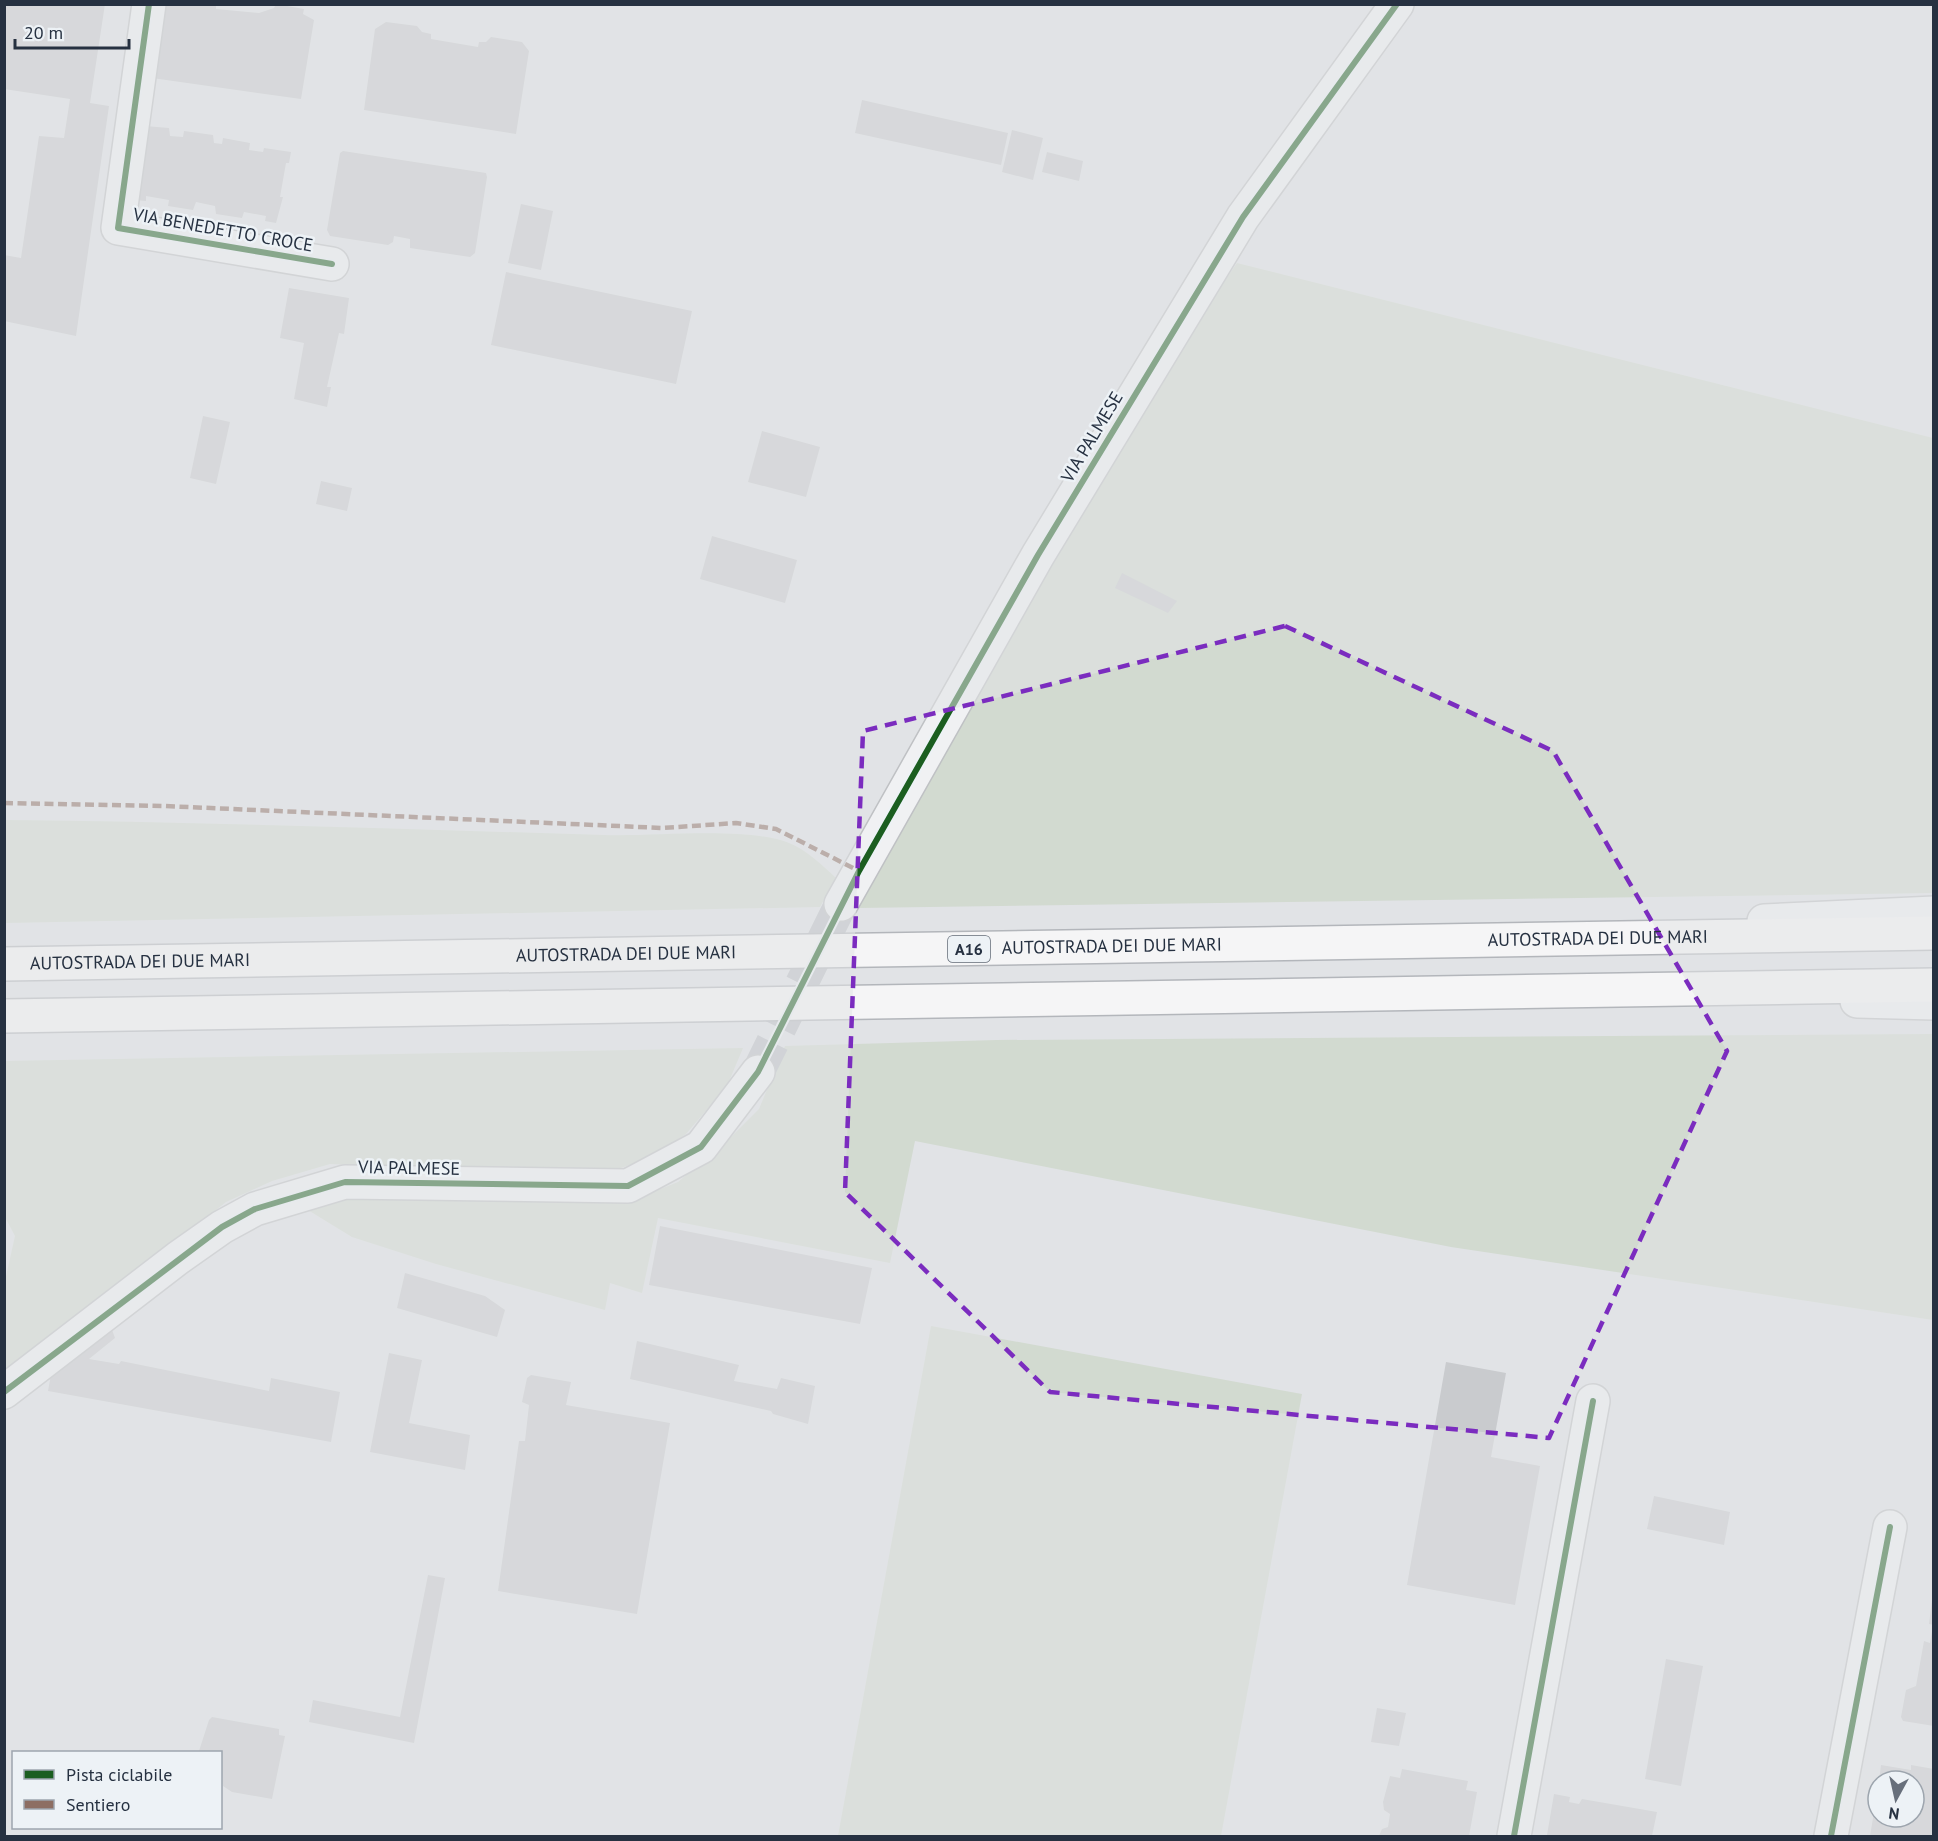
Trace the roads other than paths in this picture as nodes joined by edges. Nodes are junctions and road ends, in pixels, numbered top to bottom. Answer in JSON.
{"nodes":[{"id":1,"x":149,"y":4,"type":"edge"},
{"id":2,"x":1397,"y":4,"type":"edge"},
{"id":3,"x":332,"y":264,"type":"dead end"},
{"id":4,"x":842,"y":904,"type":"tunnel mouth"},
{"id":5,"x":1934,"y":913,"type":"edge"},
{"id":6,"x":1934,"y":933,"type":"edge"},
{"id":7,"x":1250,"y":944,"type":"junction"},
{"id":8,"x":4,"y":964,"type":"edge"},
{"id":9,"x":1934,"y":985,"type":"edge"},
{"id":10,"x":1402,"y":993,"type":"junction"},
{"id":11,"x":1934,"y":1003,"type":"edge"},
{"id":12,"x":4,"y":1016,"type":"edge"},
{"id":13,"x":758,"y":1072,"type":"tunnel mouth"},
{"id":14,"x":4,"y":1392,"type":"edge"},
{"id":15,"x":1593,"y":1401,"type":"dead end"},
{"id":16,"x":1890,"y":1527,"type":"dead end"},
{"id":17,"x":1514,"y":1836,"type":"edge"},
{"id":18,"x":1831,"y":1836,"type":"edge"}],
"edges":[{"from":1,"to":3,"type":"street","name":"VIA BENEDETTO CROCE"},
{"from":2,"to":4,"type":"street","name":"VIA PALMESE"},
{"from":5,"to":7,"type":"street"},
{"from":6,"to":7,"type":"highway","name":"AUTOSTRADA DEI DUE MARI","number":"A16"},
{"from":7,"to":8,"type":"highway","name":"AUTOSTRADA DEI DUE MARI","number":"A16"},
{"from":9,"to":10,"type":"highway"},
{"from":10,"to":11,"type":"street"},
{"from":10,"to":12,"type":"highway"},
{"from":13,"to":14,"type":"street","name":"VIA PALMESE"},
{"from":15,"to":17,"type":"street"},
{"from":16,"to":18,"type":"street"}]}
